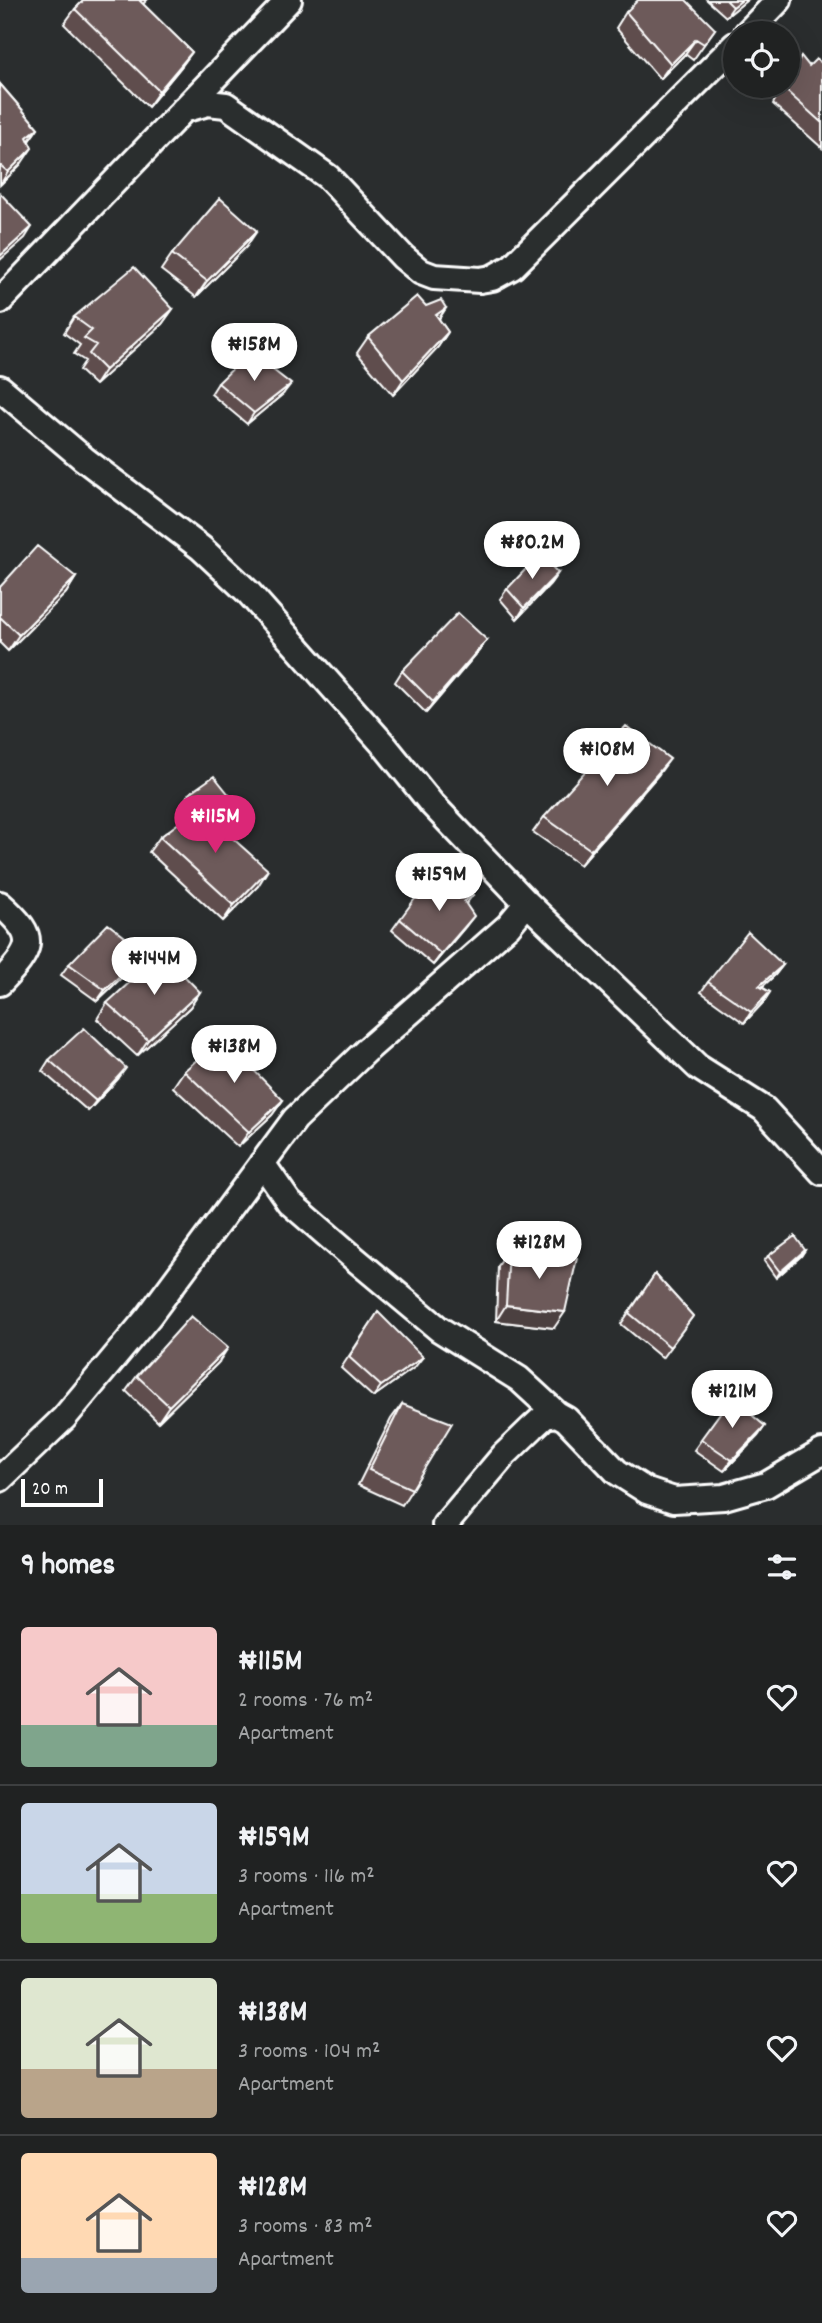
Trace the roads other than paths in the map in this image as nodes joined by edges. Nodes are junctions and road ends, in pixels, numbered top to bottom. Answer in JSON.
{"nodes":[{"id":1,"x":289,"y":0,"type":"edge"},
{"id":2,"x":779,"y":0,"type":"edge"},
{"id":3,"x":759,"y":21,"type":"edge"},
{"id":4,"x":723,"y":58,"type":"edge"},
{"id":5,"x":183,"y":110,"type":"junction"},
{"id":6,"x":0,"y":301,"type":"edge"},
{"id":7,"x":0,"y":388,"type":"edge"},
{"id":8,"x":527,"y":903,"type":"junction"},
{"id":9,"x":0,"y":904,"type":"edge"},
{"id":10,"x":0,"y":983,"type":"edge"},
{"id":11,"x":262,"y":1163,"type":"junction"},
{"id":12,"x":822,"y":1172,"type":"edge"},
{"id":13,"x":557,"y":1414,"type":"junction"},
{"id":14,"x":822,"y":1452,"type":"edge"},
{"id":15,"x":0,"y":1479,"type":"edge"},
{"id":16,"x":445,"y":1525,"type":"edge"}],
"edges":[{"from":1,"to":5,"type":"street"},
{"from":2,"to":3,"type":"street"},
{"from":4,"to":5,"type":"street"},
{"from":5,"to":6,"type":"street"},
{"from":7,"to":8,"type":"street"},
{"from":8,"to":11,"type":"street"},
{"from":8,"to":12,"type":"street"},
{"from":9,"to":10,"type":"street"},
{"from":11,"to":13,"type":"street"},
{"from":11,"to":15,"type":"street"},
{"from":13,"to":14,"type":"street"},
{"from":13,"to":16,"type":"street"}]}
